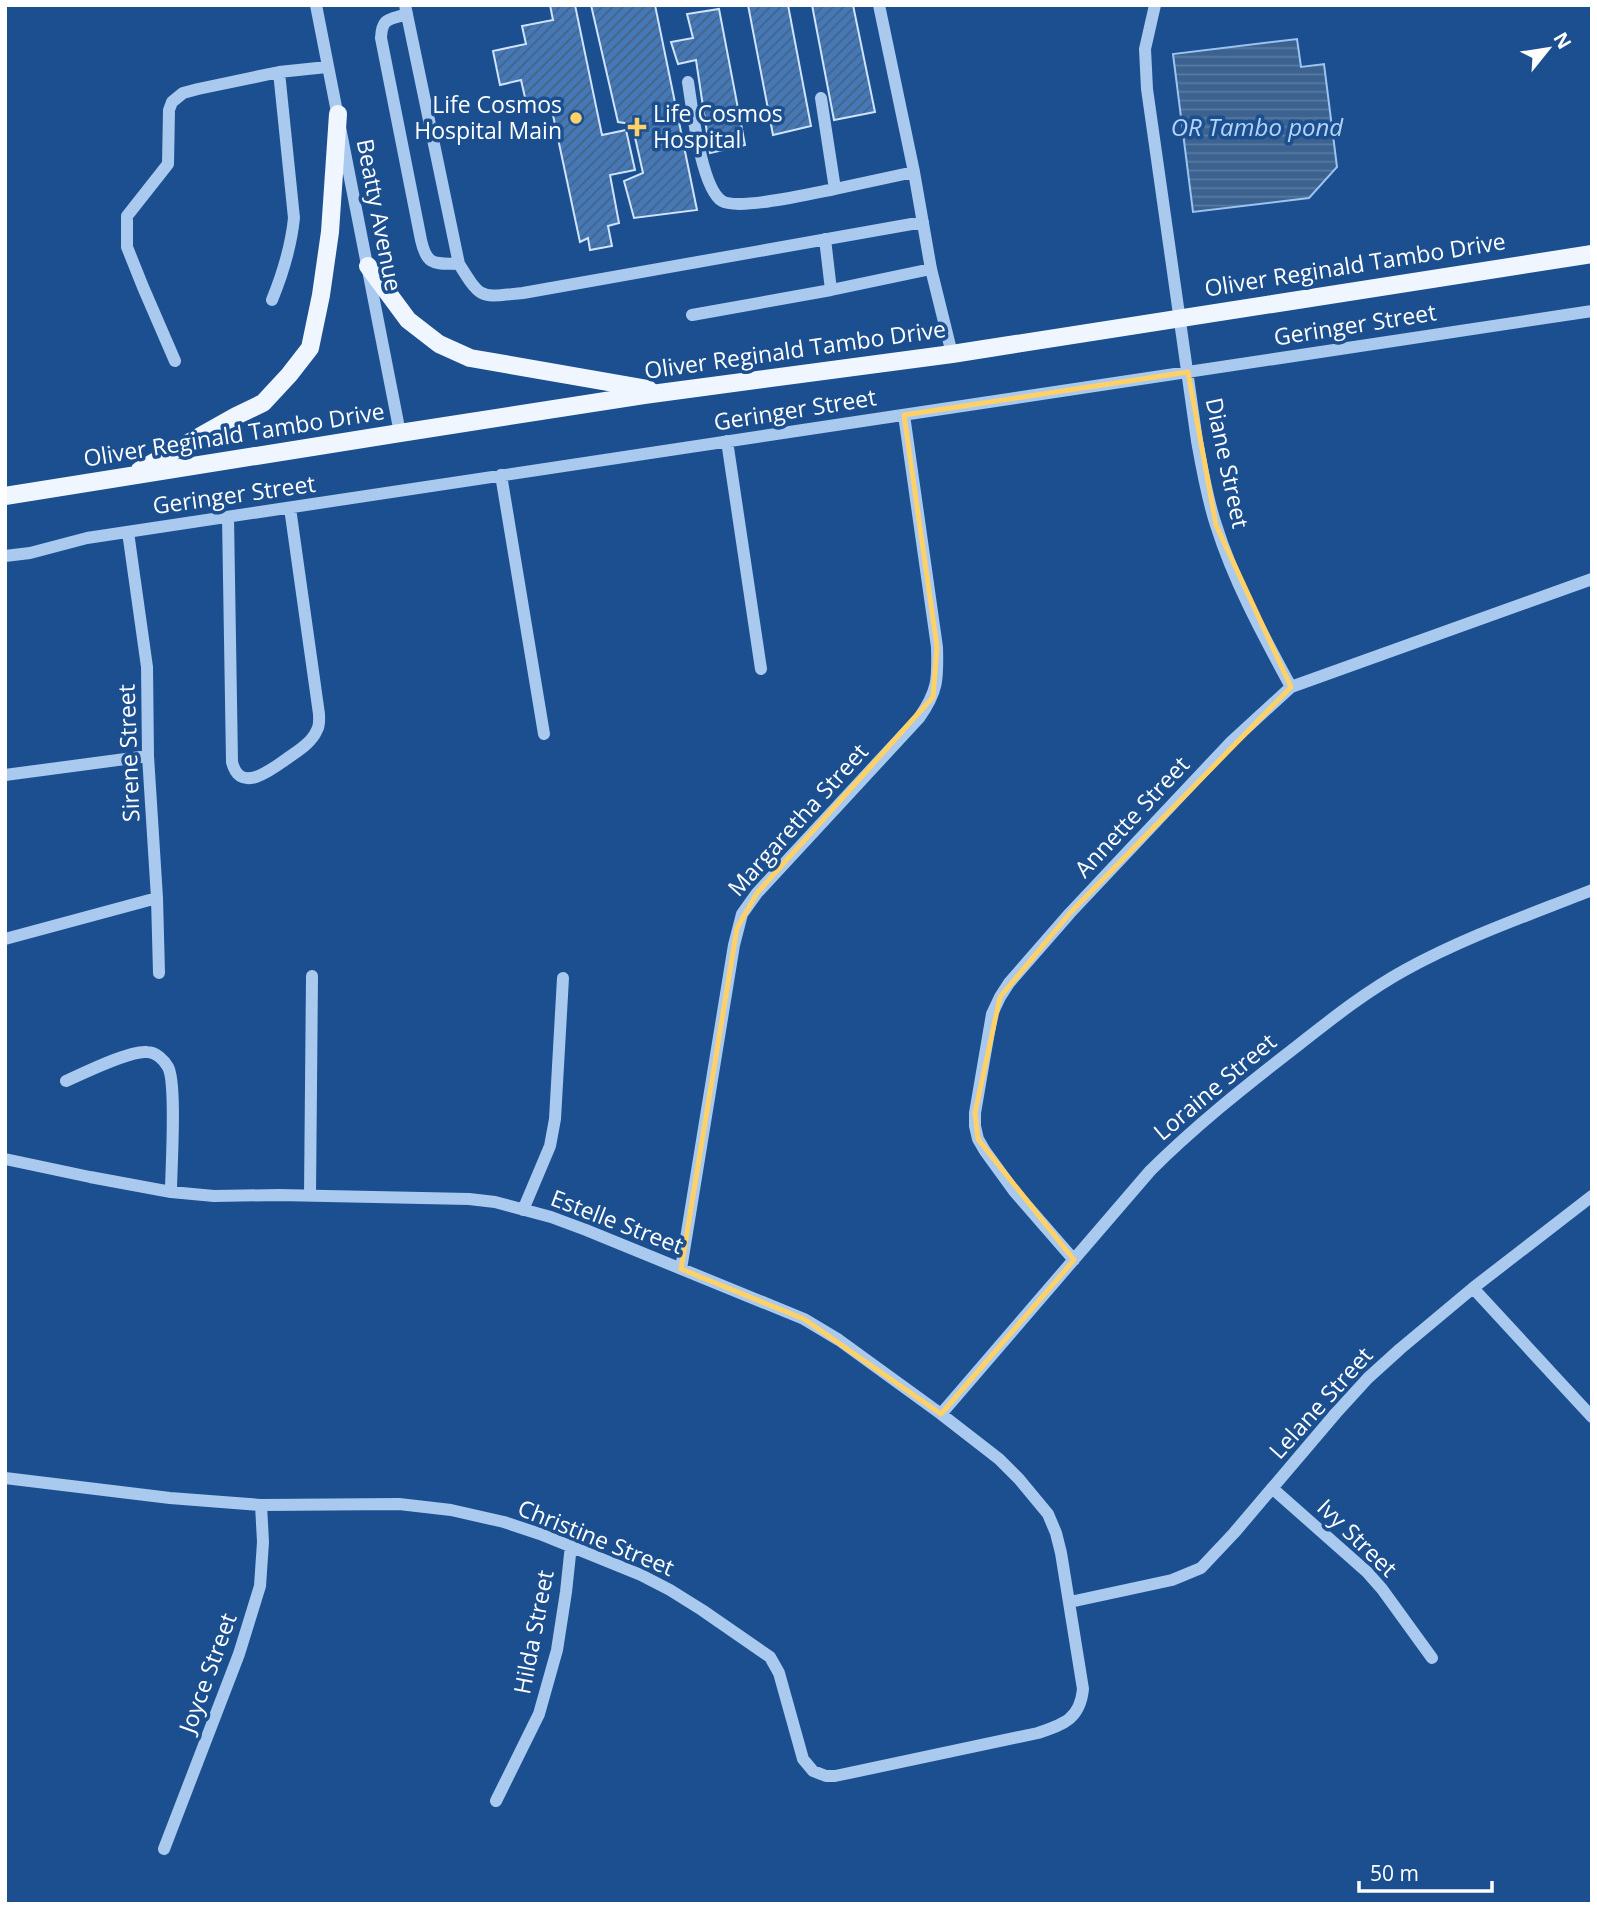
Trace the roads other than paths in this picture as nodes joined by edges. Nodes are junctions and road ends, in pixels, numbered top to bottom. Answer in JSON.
{"nodes":[{"id":1,"x":316,"y":5,"type":"edge"},
{"id":2,"x":879,"y":5,"type":"edge"},
{"id":3,"x":1155,"y":5,"type":"edge"},
{"id":4,"x":406,"y":10,"type":"edge"},
{"id":5,"x":327,"y":67,"type":"junction"},
{"id":6,"x":279,"y":72,"type":"junction"},
{"id":7,"x":688,"y":82,"type":"dead end"},
{"id":8,"x":821,"y":99,"type":"dead end"},
{"id":9,"x":338,"y":114,"type":"junction"},
{"id":10,"x":914,"y":173,"type":"junction"},
{"id":11,"x":835,"y":189,"type":"junction"},
{"id":12,"x":923,"y":222,"type":"junction"},
{"id":13,"x":825,"y":239,"type":"junction"},
{"id":14,"x":1592,"y":254,"type":"edge"},
{"id":15,"x":459,"y":264,"type":"junction"},
{"id":16,"x":368,"y":266,"type":"junction"},
{"id":17,"x":930,"y":269,"type":"junction"},
{"id":18,"x":831,"y":290,"type":"junction"},
{"id":19,"x":272,"y":300,"type":"dead end"},
{"id":20,"x":1592,"y":311,"type":"edge"},
{"id":21,"x":692,"y":315,"type":"dead end"},
{"id":22,"x":1180,"y":317,"type":"junction"},
{"id":23,"x":952,"y":354,"type":"junction"},
{"id":24,"x":175,"y":361,"type":"dead end"},
{"id":25,"x":1188,"y":372,"type":"junction"},
{"id":26,"x":666,"y":392,"type":"junction"},
{"id":27,"x":904,"y":415,"type":"junction"},
{"id":28,"x":400,"y":433,"type":"junction"},
{"id":29,"x":727,"y":441,"type":"junction"},
{"id":30,"x":501,"y":475,"type":"junction"},
{"id":31,"x":128,"y":477,"type":"junction"},
{"id":32,"x":5,"y":496,"type":"edge"},
{"id":33,"x":290,"y":508,"type":"junction"},
{"id":34,"x":228,"y":517,"type":"junction"},
{"id":35,"x":128,"y":532,"type":"junction"},
{"id":36,"x":5,"y":556,"type":"edge"},
{"id":37,"x":1592,"y":579,"type":"edge"},
{"id":38,"x":761,"y":669,"type":"dead end"},
{"id":39,"x":1291,"y":687,"type":"junction"},
{"id":40,"x":544,"y":734,"type":"dead end"},
{"id":41,"x":148,"y":756,"type":"junction"},
{"id":42,"x":5,"y":775,"type":"edge"},
{"id":43,"x":1592,"y":890,"type":"edge"},
{"id":44,"x":157,"y":898,"type":"junction"},
{"id":45,"x":5,"y":939,"type":"edge"},
{"id":46,"x":159,"y":973,"type":"dead end"},
{"id":47,"x":312,"y":976,"type":"dead end"},
{"id":48,"x":563,"y":978,"type":"dead end"},
{"id":49,"x":66,"y":1081,"type":"dead end"},
{"id":50,"x":5,"y":1159,"type":"edge"},
{"id":51,"x":171,"y":1192,"type":"junction"},
{"id":52,"x":310,"y":1195,"type":"junction"},
{"id":53,"x":1592,"y":1196,"type":"edge"},
{"id":54,"x":523,"y":1210,"type":"junction"},
{"id":55,"x":1074,"y":1260,"type":"junction"},
{"id":56,"x":681,"y":1269,"type":"junction"},
{"id":57,"x":1473,"y":1288,"type":"junction"},
{"id":58,"x":941,"y":1414,"type":"junction"},
{"id":59,"x":1592,"y":1416,"type":"edge"},
{"id":60,"x":5,"y":1478,"type":"edge"},
{"id":61,"x":1272,"y":1488,"type":"junction"},
{"id":62,"x":261,"y":1505,"type":"junction"},
{"id":63,"x":571,"y":1545,"type":"junction"},
{"id":64,"x":1070,"y":1602,"type":"junction"},
{"id":65,"x":1432,"y":1658,"type":"dead end"},
{"id":66,"x":496,"y":1801,"type":"dead end"},
{"id":67,"x":164,"y":1849,"type":"dead end"}],
"edges":[{"from":1,"to":5,"type":"street","name":"Beatty Avenue"},
{"from":2,"to":10,"type":"street"},
{"from":3,"to":22,"type":"street","name":"Diane Street"},
{"from":4,"to":15,"type":"street"},
{"from":4,"to":15,"type":"street"},
{"from":5,"to":6,"type":"street"},
{"from":5,"to":9,"type":"street","name":"Beatty Avenue"},
{"from":6,"to":19,"type":"street"},
{"from":6,"to":24,"type":"street"},
{"from":7,"to":11,"type":"street"},
{"from":8,"to":11,"type":"street"},
{"from":9,"to":16,"type":"street","name":"Beatty Avenue"},
{"from":9,"to":31,"type":"main road"},
{"from":10,"to":11,"type":"street"},
{"from":10,"to":12,"type":"street"},
{"from":12,"to":13,"type":"street"},
{"from":12,"to":17,"type":"street"},
{"from":13,"to":15,"type":"street"},
{"from":13,"to":18,"type":"street"},
{"from":14,"to":22,"type":"main road","name":"Oliver Reginald Tambo Drive"},
{"from":16,"to":26,"type":"main road"},
{"from":16,"to":28,"type":"street","name":"Beatty Avenue"},
{"from":17,"to":18,"type":"street"},
{"from":17,"to":23,"type":"street"},
{"from":18,"to":21,"type":"street"},
{"from":20,"to":25,"type":"street","name":"Geringer Street"},
{"from":22,"to":23,"type":"main road","name":"Oliver Reginald Tambo Drive"},
{"from":22,"to":25,"type":"street","name":"Diane Street"},
{"from":23,"to":26,"type":"main road","name":"Oliver Reginald Tambo Drive"},
{"from":25,"to":27,"type":"street","name":"Geringer Street"},
{"from":25,"to":39,"type":"street","name":"Diane Street"},
{"from":26,"to":28,"type":"main road","name":"Oliver Reginald Tambo Drive"},
{"from":27,"to":29,"type":"street","name":"Geringer Street"},
{"from":27,"to":56,"type":"street","name":"Margaretha Street"},
{"from":28,"to":31,"type":"main road","name":"Oliver Reginald Tambo Drive"},
{"from":29,"to":30,"type":"street","name":"Geringer Street"},
{"from":29,"to":38,"type":"street"},
{"from":30,"to":33,"type":"street","name":"Geringer Street"},
{"from":30,"to":40,"type":"street"},
{"from":31,"to":32,"type":"main road","name":"Oliver Reginald Tambo Drive"},
{"from":33,"to":34,"type":"street","name":"Geringer Street"},
{"from":33,"to":34,"type":"street"},
{"from":34,"to":35,"type":"street","name":"Geringer Street"},
{"from":35,"to":36,"type":"street","name":"Geringer Street"},
{"from":35,"to":41,"type":"street","name":"Sirene Street"},
{"from":37,"to":39,"type":"street","name":"Annette Street"},
{"from":39,"to":55,"type":"street","name":"Annette Street"},
{"from":41,"to":42,"type":"street"},
{"from":41,"to":44,"type":"street","name":"Sirene Street"},
{"from":43,"to":55,"type":"street","name":"Loraine Street"},
{"from":44,"to":45,"type":"street"},
{"from":44,"to":46,"type":"street","name":"Sirene Street"},
{"from":47,"to":52,"type":"street"},
{"from":48,"to":54,"type":"street"},
{"from":49,"to":51,"type":"street"},
{"from":50,"to":51,"type":"street","name":"Estelle Street"},
{"from":51,"to":52,"type":"street","name":"Estelle Street"},
{"from":52,"to":54,"type":"street","name":"Estelle Street"},
{"from":53,"to":57,"type":"street","name":"Lelane Street"},
{"from":54,"to":56,"type":"street","name":"Estelle Street"},
{"from":55,"to":58,"type":"street","name":"Loraine Street"},
{"from":56,"to":58,"type":"street","name":"Estelle Street"},
{"from":57,"to":59,"type":"street"},
{"from":57,"to":61,"type":"street","name":"Lelane Street"},
{"from":58,"to":64,"type":"street","name":"Estelle Street"},
{"from":60,"to":62,"type":"street","name":"Christine Street"},
{"from":61,"to":64,"type":"street","name":"Lelane Street"},
{"from":61,"to":65,"type":"street","name":"Ivy Street"},
{"from":62,"to":63,"type":"street","name":"Christine Street"},
{"from":62,"to":67,"type":"street","name":"Joyce Street"},
{"from":63,"to":64,"type":"street","name":"Christine Street"},
{"from":63,"to":66,"type":"street","name":"Hilda Street"}]}
